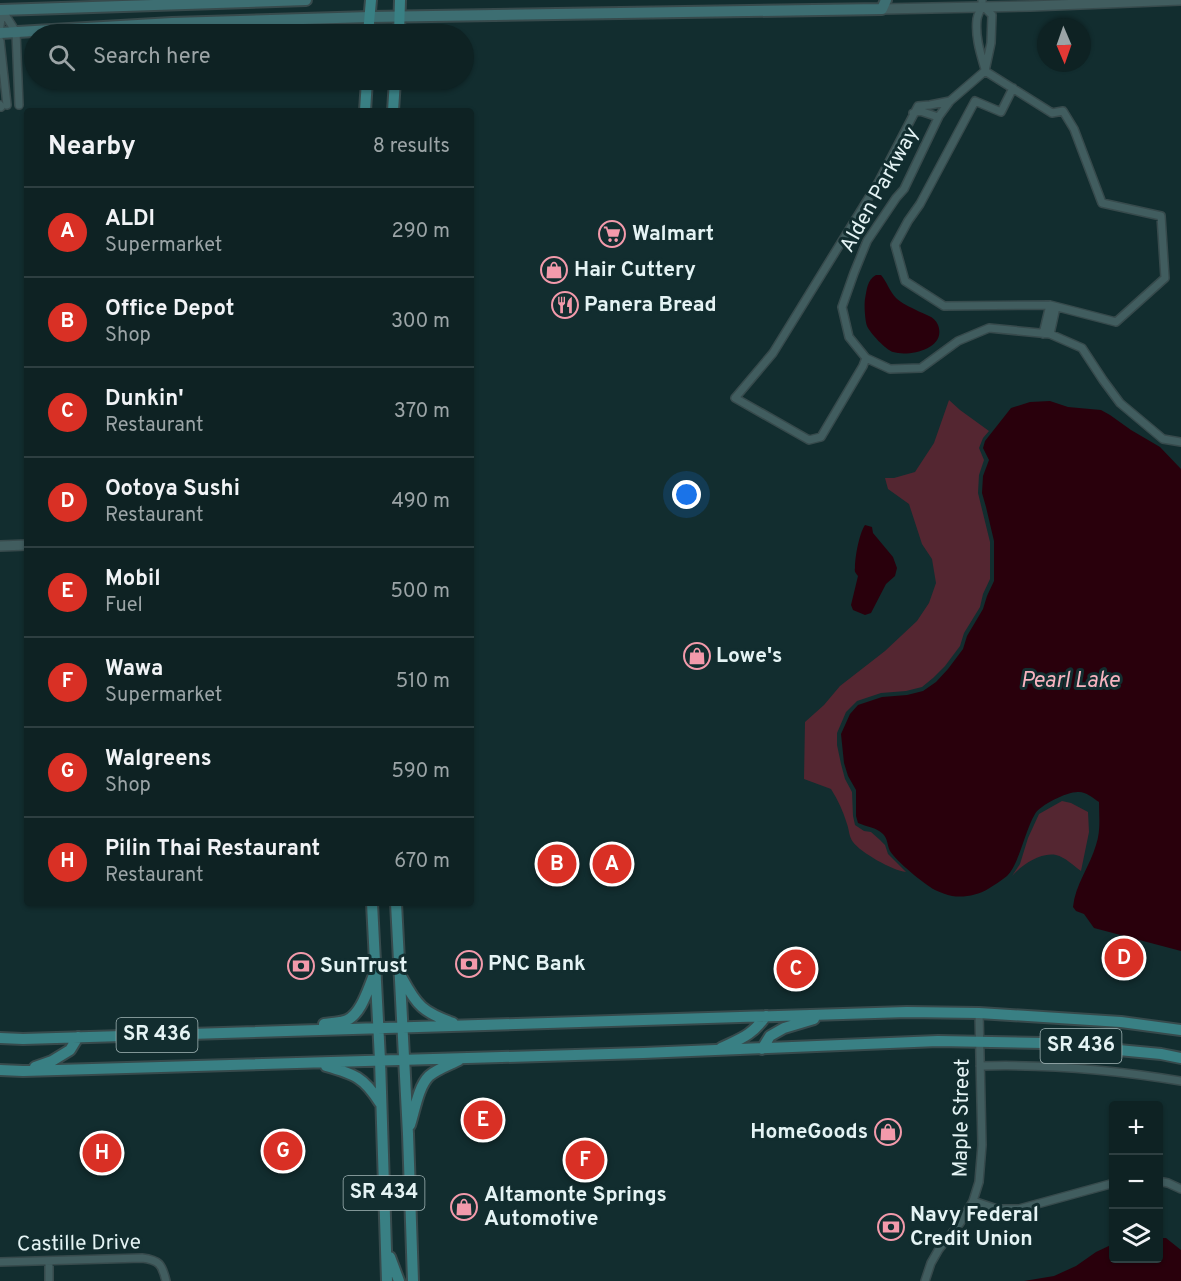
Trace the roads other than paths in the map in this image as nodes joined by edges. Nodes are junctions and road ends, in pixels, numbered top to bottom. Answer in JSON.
{"nodes":[{"id":1,"x":306,"y":0,"type":"edge"},
{"id":2,"x":371,"y":0,"type":"edge"},
{"id":3,"x":400,"y":0,"type":"edge"},
{"id":4,"x":1151,"y":0,"type":"edge"},
{"id":5,"x":1181,"y":0,"type":"edge"},
{"id":6,"x":983,"y":3,"type":"edge"},
{"id":7,"x":884,"y":4,"type":"edge"},
{"id":8,"x":1,"y":10,"type":"edge"},
{"id":9,"x":400,"y":16,"type":"junction"},
{"id":10,"x":370,"y":17,"type":"junction"},
{"id":11,"x":155,"y":24,"type":"edge"},
{"id":12,"x":369,"y":24,"type":"edge"},
{"id":13,"x":400,"y":24,"type":"edge"},
{"id":14,"x":0,"y":26,"type":"edge"},
{"id":15,"x":16,"y":32,"type":"junction"},
{"id":16,"x":24,"y":32,"type":"edge"},
{"id":17,"x":0,"y":33,"type":"edge"},
{"id":18,"x":0,"y":41,"type":"edge"},
{"id":19,"x":1,"y":60,"type":"edge"},
{"id":20,"x":986,"y":71,"type":"junction"},
{"id":21,"x":1012,"y":88,"type":"junction"},
{"id":22,"x":366,"y":90,"type":"edge"},
{"id":23,"x":394,"y":90,"type":"edge"},
{"id":24,"x":950,"y":101,"type":"junction"},
{"id":25,"x":19,"y":105,"type":"dead end"},
{"id":26,"x":3,"y":106,"type":"edge"},
{"id":27,"x":365,"y":108,"type":"edge"},
{"id":28,"x":393,"y":108,"type":"edge"},
{"id":29,"x":913,"y":113,"type":"junction"},
{"id":30,"x":938,"y":117,"type":"junction"},
{"id":31,"x":1053,"y":306,"type":"junction"},
{"id":32,"x":1047,"y":334,"type":"junction"},
{"id":33,"x":864,"y":362,"type":"junction"},
{"id":34,"x":1181,"y":442,"type":"edge"},
{"id":35,"x":24,"y":545,"type":"edge"},
{"id":36,"x":0,"y":546,"type":"edge"},
{"id":37,"x":372,"y":906,"type":"edge"},
{"id":38,"x":396,"y":906,"type":"edge"},
{"id":39,"x":375,"y":973,"type":"junction"},
{"id":40,"x":400,"y":974,"type":"junction"},
{"id":41,"x":979,"y":1014,"type":"junction"},
{"id":42,"x":828,"y":1015,"type":"junction"},
{"id":43,"x":766,"y":1016,"type":"junction"},
{"id":44,"x":459,"y":1026,"type":"junction"},
{"id":45,"x":378,"y":1028,"type":"junction"},
{"id":46,"x":402,"y":1028,"type":"junction"},
{"id":47,"x":291,"y":1030,"type":"junction"},
{"id":48,"x":1181,"y":1030,"type":"edge"},
{"id":49,"x":78,"y":1037,"type":"junction"},
{"id":50,"x":0,"y":1038,"type":"edge"},
{"id":51,"x":980,"y":1041,"type":"junction"},
{"id":52,"x":762,"y":1049,"type":"junction"},
{"id":53,"x":715,"y":1051,"type":"junction"},
{"id":54,"x":464,"y":1058,"type":"junction"},
{"id":55,"x":1181,"y":1058,"type":"edge"},
{"id":56,"x":380,"y":1060,"type":"junction"},
{"id":57,"x":404,"y":1060,"type":"junction"},
{"id":58,"x":314,"y":1063,"type":"junction"},
{"id":59,"x":980,"y":1066,"type":"junction"},
{"id":60,"x":0,"y":1070,"type":"edge"},
{"id":61,"x":23,"y":1071,"type":"junction"},
{"id":62,"x":1181,"y":1081,"type":"edge"},
{"id":63,"x":381,"y":1105,"type":"junction"},
{"id":64,"x":408,"y":1134,"type":"junction"},
{"id":65,"x":1163,"y":1182,"type":"edge"},
{"id":66,"x":1109,"y":1184,"type":"edge"},
{"id":67,"x":1181,"y":1188,"type":"edge"},
{"id":68,"x":973,"y":1201,"type":"junction"},
{"id":69,"x":386,"y":1245,"type":"junction"},
{"id":70,"x":48,"y":1261,"type":"junction"},
{"id":71,"x":0,"y":1262,"type":"edge"},
{"id":72,"x":49,"y":1281,"type":"edge"},
{"id":73,"x":166,"y":1281,"type":"edge"},
{"id":74,"x":387,"y":1281,"type":"edge"},
{"id":75,"x":399,"y":1281,"type":"edge"},
{"id":76,"x":413,"y":1281,"type":"edge"},
{"id":77,"x":925,"y":1281,"type":"edge"}],
"edges":[{"from":1,"to":8,"type":"main road"},
{"from":2,"to":10,"type":"main road"},
{"from":3,"to":9,"type":"main road"},
{"from":4,"to":5,"type":"street"},
{"from":4,"to":6,"type":"street"},
{"from":6,"to":7,"type":"street"},
{"from":6,"to":20,"type":"street"},
{"from":6,"to":20,"type":"street"},
{"from":7,"to":9,"type":"main road"},
{"from":8,"to":14,"type":"street"},
{"from":8,"to":15,"type":"street"},
{"from":9,"to":10,"type":"main road"},
{"from":9,"to":13,"type":"main road"},
{"from":10,"to":11,"type":"main road"},
{"from":10,"to":12,"type":"main road"},
{"from":15,"to":16,"type":"main road"},
{"from":15,"to":17,"type":"main road"},
{"from":15,"to":25,"type":"street"},
{"from":18,"to":19,"type":"street"},
{"from":19,"to":26,"type":"street"},
{"from":20,"to":21,"type":"street"},
{"from":20,"to":24,"type":"street","name":"Alden Parkway"},
{"from":21,"to":31,"type":"street"},
{"from":21,"to":31,"type":"street"},
{"from":22,"to":27,"type":"main road"},
{"from":23,"to":28,"type":"main road"},
{"from":24,"to":29,"type":"street"},
{"from":24,"to":30,"type":"street","name":"Alden Parkway"},
{"from":29,"to":30,"type":"street"},
{"from":29,"to":33,"type":"street"},
{"from":30,"to":33,"type":"street","name":"Alden Parkway"},
{"from":31,"to":32,"type":"street"},
{"from":32,"to":33,"type":"street"},
{"from":32,"to":34,"type":"street"},
{"from":35,"to":36,"type":"street"},
{"from":37,"to":39,"type":"main road","number":"SR 434"},
{"from":38,"to":40,"type":"main road","number":"SR 434"},
{"from":39,"to":45,"type":"main road","number":"SR 434"},
{"from":39,"to":47,"type":"main road"},
{"from":40,"to":44,"type":"main road"},
{"from":40,"to":46,"type":"main road","number":"SR 434"},
{"from":41,"to":42,"type":"main road","number":"SR 436"},
{"from":41,"to":48,"type":"main road","number":"SR 436"},
{"from":41,"to":51,"type":"street","name":"Maple Street"},
{"from":42,"to":43,"type":"main road","number":"SR 436"},
{"from":42,"to":52,"type":"main road"},
{"from":43,"to":44,"type":"main road","number":"SR 436"},
{"from":43,"to":53,"type":"main road"},
{"from":44,"to":46,"type":"main road","number":"SR 436"},
{"from":45,"to":46,"type":"main road","number":"SR 436"},
{"from":45,"to":47,"type":"main road","number":"SR 436"},
{"from":45,"to":56,"type":"main road","number":"SR 434"},
{"from":46,"to":57,"type":"main road","number":"SR 434"},
{"from":47,"to":49,"type":"main road","number":"SR 436"},
{"from":49,"to":50,"type":"main road","number":"SR 436"},
{"from":49,"to":61,"type":"main road"},
{"from":51,"to":52,"type":"main road","number":"SR 436"},
{"from":51,"to":55,"type":"main road","number":"SR 436"},
{"from":51,"to":59,"type":"street","name":"Maple Street"},
{"from":52,"to":53,"type":"main road","number":"SR 436"},
{"from":53,"to":54,"type":"main road","number":"SR 436"},
{"from":54,"to":57,"type":"main road","number":"SR 436"},
{"from":54,"to":64,"type":"main road"},
{"from":56,"to":57,"type":"main road","number":"SR 436"},
{"from":56,"to":58,"type":"main road","number":"SR 436"},
{"from":56,"to":63,"type":"main road","number":"SR 434"},
{"from":57,"to":64,"type":"main road","number":"SR 434"},
{"from":58,"to":61,"type":"main road","number":"SR 436"},
{"from":58,"to":63,"type":"main road"},
{"from":59,"to":62,"type":"street"},
{"from":59,"to":68,"type":"street","name":"Maple Street"},
{"from":60,"to":61,"type":"main road","number":"SR 436"},
{"from":63,"to":69,"type":"main road","number":"SR 434"},
{"from":64,"to":76,"type":"main road","number":"SR 434"},
{"from":65,"to":67,"type":"street"},
{"from":66,"to":68,"type":"street"},
{"from":68,"to":77,"type":"street","name":"Maple Street"},
{"from":69,"to":74,"type":"main road","number":"SR 434"},
{"from":69,"to":75,"type":"main road"},
{"from":70,"to":71,"type":"street","name":"Castille Drive"},
{"from":70,"to":72,"type":"street"},
{"from":70,"to":73,"type":"street","name":"Castille Drive"}]}
